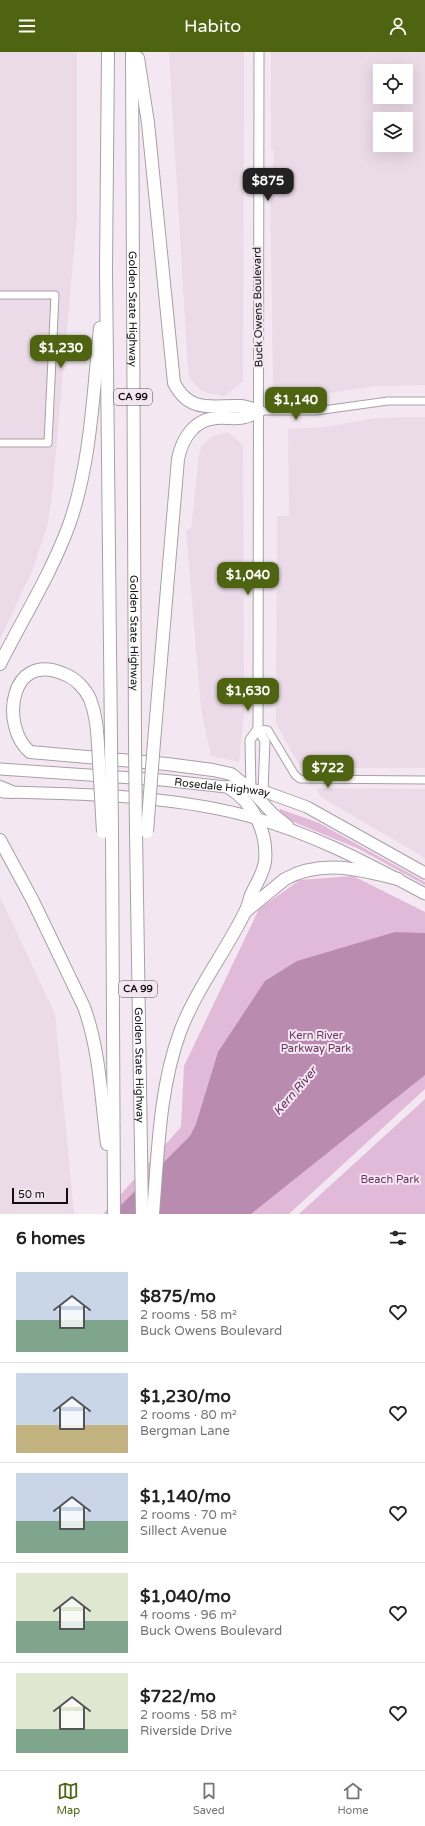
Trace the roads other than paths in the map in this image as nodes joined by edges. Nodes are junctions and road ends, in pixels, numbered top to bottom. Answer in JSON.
{"nodes":[{"id":1,"x":108,"y":52,"type":"edge"},
{"id":2,"x":132,"y":52,"type":"edge"},
{"id":3,"x":137,"y":52,"type":"edge"},
{"id":4,"x":259,"y":52,"type":"edge"},
{"id":5,"x":106,"y":270,"type":"junction"},
{"id":6,"x":0,"y":295,"type":"edge"},
{"id":7,"x":425,"y":401,"type":"edge"},
{"id":8,"x":259,"y":411,"type":"junction"},
{"id":9,"x":0,"y":443,"type":"edge"},
{"id":10,"x":0,"y":664,"type":"edge"},
{"id":11,"x":258,"y":729,"type":"junction"},
{"id":12,"x":0,"y":769,"type":"edge"},
{"id":13,"x":425,"y":780,"type":"edge"},
{"id":14,"x":0,"y":787,"type":"edge"},
{"id":15,"x":228,"y":787,"type":"joint"},
{"id":16,"x":6,"y":792,"type":"edge"},
{"id":17,"x":254,"y":795,"type":"junction"},
{"id":18,"x":223,"y":810,"type":"junction"},
{"id":19,"x":257,"y":819,"type":"junction"},
{"id":20,"x":107,"y":832,"type":"junction"},
{"id":21,"x":142,"y":832,"type":"junction"},
{"id":22,"x":297,"y":832,"type":"junction"},
{"id":23,"x":0,"y":840,"type":"edge"},
{"id":24,"x":425,"y":873,"type":"edge"},
{"id":25,"x":398,"y":879,"type":"junction"},
{"id":26,"x":425,"y":894,"type":"edge"},
{"id":27,"x":246,"y":911,"type":"junction"},
{"id":28,"x":114,"y":1183,"type":"junction"},
{"id":29,"x":114,"y":1214,"type":"edge"},
{"id":30,"x":142,"y":1214,"type":"edge"},
{"id":31,"x":153,"y":1214,"type":"edge"}],
"edges":[{"from":1,"to":5,"type":"highway","number":"CA 99"},
{"from":2,"to":21,"type":"highway","name":"Golden State Highway","number":"CA 99","bridge":true},
{"from":3,"to":8,"type":"highway"},
{"from":4,"to":8,"type":"main road","name":"Buck Owens Boulevard"},
{"from":5,"to":10,"type":"highway"},
{"from":5,"to":20,"type":"highway","number":"CA 99","bridge":true},
{"from":6,"to":9,"type":"street"},
{"from":7,"to":8,"type":"street"},
{"from":8,"to":11,"type":"main road","name":"Buck Owens Boulevard"},
{"from":8,"to":21,"type":"highway","bridge":true},
{"from":11,"to":13,"type":"street"},
{"from":11,"to":17,"type":"main road","name":"Buck Owens Boulevard"},
{"from":11,"to":17,"type":"main road","name":"Buck Owens Boulevard"},
{"from":12,"to":15,"type":"main road","name":"Rosedale Highway"},
{"from":14,"to":16,"type":"highway"},
{"from":15,"to":17,"type":"highway"},
{"from":16,"to":18,"type":"main road","name":"Rosedale Highway"},
{"from":17,"to":18,"type":"main road"},
{"from":17,"to":19,"type":"highway"},
{"from":17,"to":20,"type":"highway","bridge":true},
{"from":17,"to":22,"type":"main road"},
{"from":17,"to":24,"type":"main road","name":"Rosedale Highway"},
{"from":18,"to":19,"type":"main road","name":"Rosedale Highway"},
{"from":19,"to":22,"type":"main road","name":"Rosedale Highway"},
{"from":19,"to":27,"type":"highway"},
{"from":20,"to":28,"type":"highway","number":"CA 99"},
{"from":21,"to":30,"type":"highway","name":"Golden State Highway","number":"CA 99"},
{"from":22,"to":25,"type":"main road","name":"Rosedale Highway"},
{"from":23,"to":28,"type":"highway"},
{"from":25,"to":26,"type":"main road","name":"Rosedale Highway"},
{"from":25,"to":27,"type":"highway"},
{"from":27,"to":31,"type":"highway"},
{"from":28,"to":29,"type":"highway","number":"CA 99"}]}
